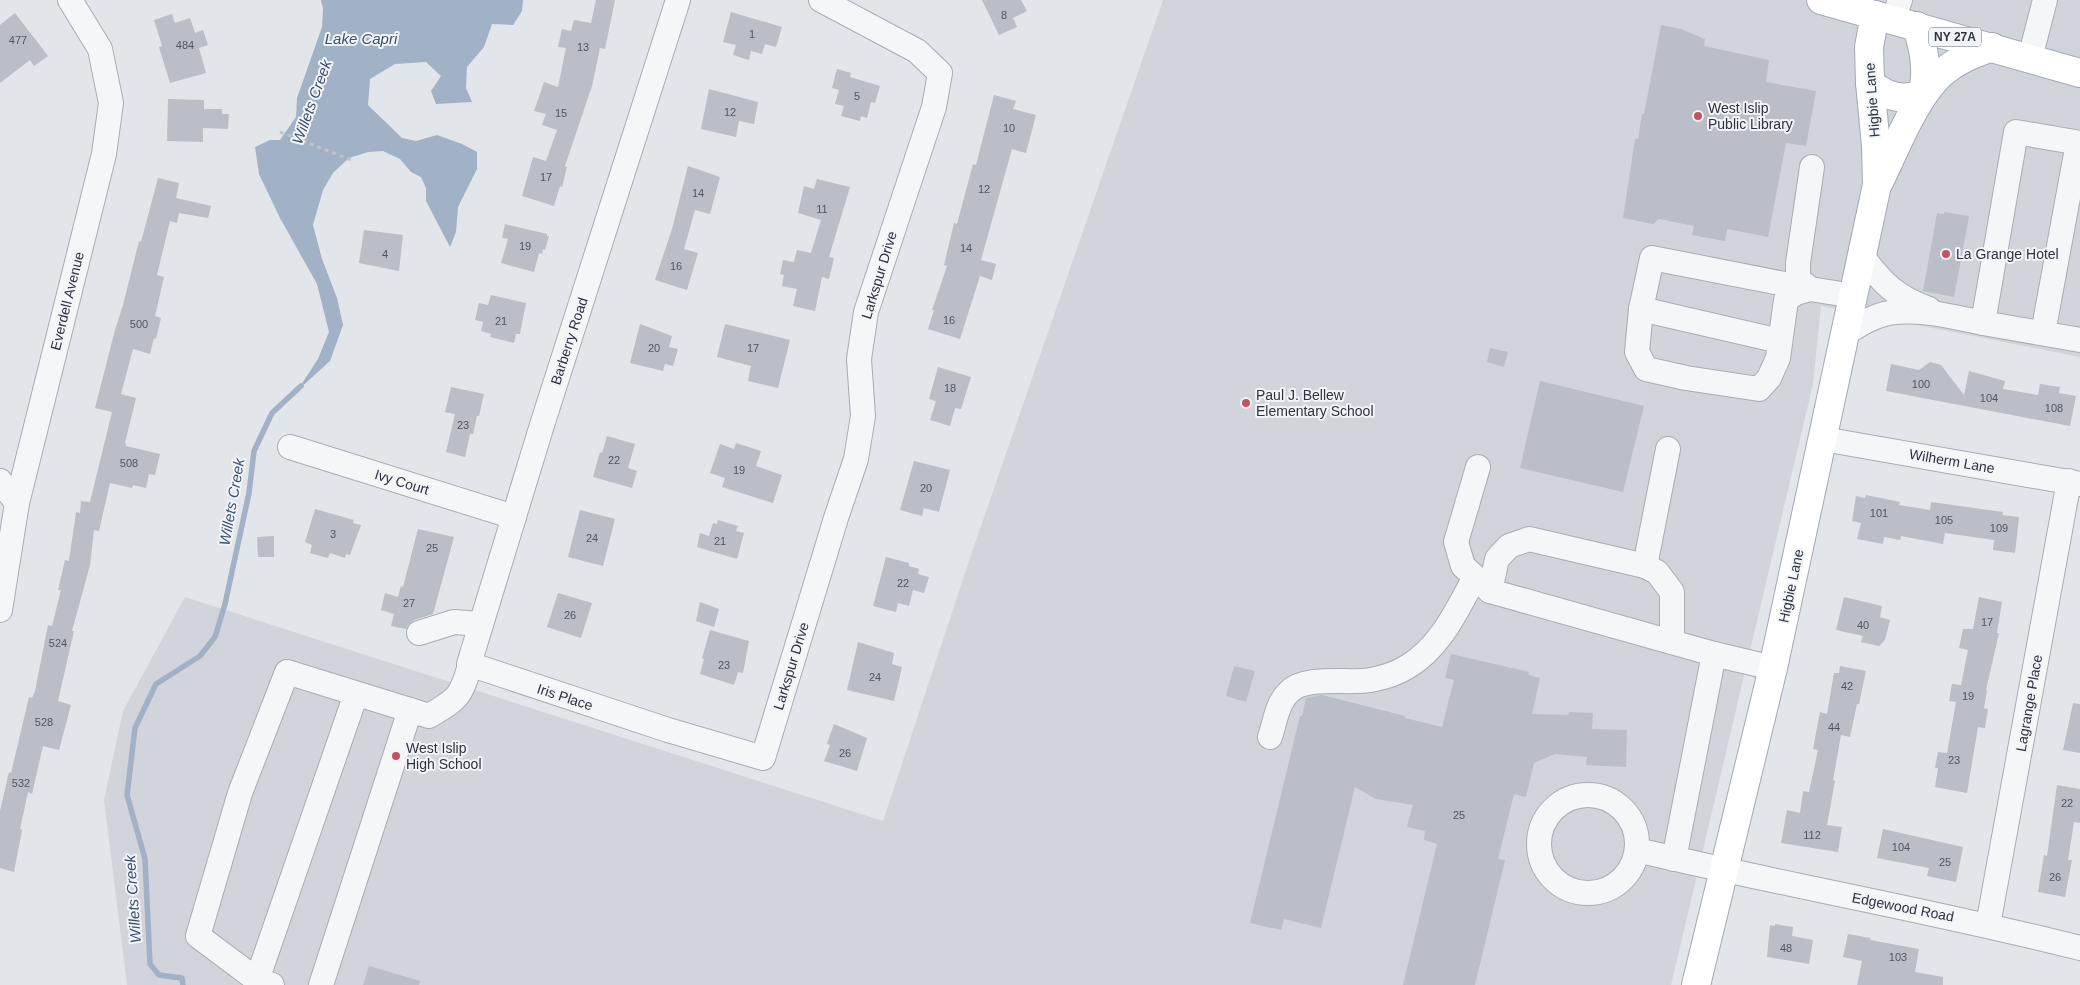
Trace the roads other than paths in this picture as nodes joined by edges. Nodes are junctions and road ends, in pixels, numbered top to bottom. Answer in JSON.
{"nodes":[{"id":1,"x":70,"y":0,"type":"edge"},
{"id":2,"x":678,"y":0,"type":"edge"},
{"id":3,"x":821,"y":0,"type":"edge"},
{"id":4,"x":1821,"y":0,"type":"edge"},
{"id":5,"x":2044,"y":0,"type":"edge"},
{"id":6,"x":1896,"y":15,"type":"edge"},
{"id":7,"x":1992,"y":47,"type":"junction"},
{"id":8,"x":2030,"y":58,"type":"junction"},
{"id":9,"x":2080,"y":73,"type":"edge"},
{"id":10,"x":1870,"y":83,"type":"junction"},
{"id":11,"x":1923,"y":93,"type":"junction"},
{"id":12,"x":2079,"y":143,"type":"edge"},
{"id":13,"x":1812,"y":167,"type":"dead end"},
{"id":14,"x":1877,"y":185,"type":"junction"},
{"id":15,"x":1862,"y":256,"type":"junction"},
{"id":16,"x":1810,"y":289,"type":"junction"},
{"id":17,"x":1854,"y":296,"type":"junction"},
{"id":18,"x":1641,"y":309,"type":"junction"},
{"id":19,"x":1949,"y":317,"type":"junction"},
{"id":20,"x":1983,"y":323,"type":"junction"},
{"id":21,"x":1846,"y":333,"type":"junction"},
{"id":22,"x":2043,"y":333,"type":"junction"},
{"id":23,"x":2080,"y":340,"type":"edge"},
{"id":24,"x":1780,"y":341,"type":"junction"},
{"id":25,"x":1823,"y":439,"type":"junction"},
{"id":26,"x":290,"y":447,"type":"dead end"},
{"id":27,"x":1668,"y":448,"type":"dead end"},
{"id":28,"x":1478,"y":467,"type":"dead end"},
{"id":29,"x":0,"y":481,"type":"edge"},
{"id":30,"x":2075,"y":483,"type":"edge"},
{"id":31,"x":17,"y":503,"type":"junction"},
{"id":32,"x":514,"y":517,"type":"junction"},
{"id":33,"x":1645,"y":566,"type":"junction"},
{"id":34,"x":1483,"y":584,"type":"junction"},
{"id":35,"x":0,"y":610,"type":"edge"},
{"id":36,"x":482,"y":624,"type":"junction"},
{"id":37,"x":420,"y":633,"type":"dead end"},
{"id":38,"x":1672,"y":642,"type":"junction"},
{"id":39,"x":1714,"y":654,"type":"junction"},
{"id":40,"x":470,"y":664,"type":"junction"},
{"id":41,"x":1773,"y":668,"type":"junction"},
{"id":42,"x":356,"y":694,"type":"junction"},
{"id":43,"x":410,"y":710,"type":"junction"},
{"id":44,"x":1270,"y":737,"type":"dead end"},
{"id":45,"x":764,"y":758,"type":"joint"},
{"id":46,"x":1637,"y":850,"type":"junction"},
{"id":47,"x":1674,"y":859,"type":"junction"},
{"id":48,"x":1725,"y":871,"type":"junction"},
{"id":49,"x":1988,"y":925,"type":"junction"},
{"id":50,"x":2080,"y":948,"type":"edge"},
{"id":51,"x":265,"y":983,"type":"edge"},
{"id":52,"x":321,"y":985,"type":"edge"},
{"id":53,"x":1696,"y":985,"type":"edge"}],
"edges":[{"from":1,"to":31,"type":"street","name":"Everdell Avenue"},
{"from":2,"to":32,"type":"street","name":"Barberry Road"},
{"from":3,"to":45,"type":"street","name":"Larkspur Drive"},
{"from":4,"to":6,"type":"main road","number":"NY 27A"},
{"from":5,"to":8,"type":"street"},
{"from":6,"to":7,"type":"main road","number":"NY 27A"},
{"from":6,"to":10,"type":"main road","name":"Higbie Lane"},
{"from":6,"to":11,"type":"main road","name":"Higbie Lane"},
{"from":7,"to":8,"type":"main road","number":"NY 27A"},
{"from":7,"to":11,"type":"main road","name":"Higbie Lane"},
{"from":8,"to":9,"type":"main road","number":"NY 27A"},
{"from":10,"to":11,"type":"main road"},
{"from":10,"to":14,"type":"main road","name":"Higbie Lane"},
{"from":11,"to":14,"type":"main road","name":"Higbie Lane"},
{"from":12,"to":20,"type":"street"},
{"from":12,"to":22,"type":"street"},
{"from":13,"to":16,"type":"street"},
{"from":14,"to":15,"type":"main road","name":"Higbie Lane"},
{"from":15,"to":17,"type":"main road","name":"Higbie Lane"},
{"from":15,"to":19,"type":"street"},
{"from":16,"to":17,"type":"street"},
{"from":16,"to":18,"type":"street"},
{"from":16,"to":24,"type":"street"},
{"from":17,"to":21,"type":"main road","name":"Higbie Lane"},
{"from":18,"to":24,"type":"street"},
{"from":18,"to":24,"type":"street"},
{"from":19,"to":20,"type":"street"},
{"from":19,"to":21,"type":"street"},
{"from":20,"to":22,"type":"street"},
{"from":21,"to":25,"type":"main road","name":"Higbie Lane"},
{"from":22,"to":23,"type":"street"},
{"from":25,"to":30,"type":"street","name":"Wilherm Lane"},
{"from":25,"to":41,"type":"main road","name":"Higbie Lane"},
{"from":26,"to":32,"type":"street","name":"Ivy Court"},
{"from":27,"to":33,"type":"street"},
{"from":28,"to":34,"type":"street"},
{"from":29,"to":31,"type":"street"},
{"from":30,"to":49,"type":"street","name":"Lagrange Place"},
{"from":31,"to":35,"type":"street","name":"Everdell Avenue"},
{"from":32,"to":36,"type":"street","name":"Barberry Road"},
{"from":33,"to":34,"type":"street"},
{"from":33,"to":38,"type":"street"},
{"from":34,"to":38,"type":"street"},
{"from":34,"to":44,"type":"street"},
{"from":36,"to":37,"type":"street"},
{"from":36,"to":40,"type":"street"},
{"from":38,"to":39,"type":"street"},
{"from":39,"to":41,"type":"street"},
{"from":39,"to":47,"type":"street"},
{"from":40,"to":43,"type":"street"},
{"from":40,"to":45,"type":"street","name":"Iris Place"},
{"from":41,"to":48,"type":"main road","name":"Higbie Lane"},
{"from":42,"to":43,"type":"street"},
{"from":42,"to":51,"type":"street"},
{"from":42,"to":51,"type":"street"},
{"from":43,"to":52,"type":"street"},
{"from":46,"to":46,"type":"street"},
{"from":46,"to":47,"type":"street","name":"Edgewood Road"},
{"from":47,"to":48,"type":"street","name":"Edgewood Road"},
{"from":48,"to":49,"type":"street","name":"Edgewood Road"},
{"from":48,"to":53,"type":"main road","name":"Higbie Lane"},
{"from":49,"to":50,"type":"street","name":"Edgewood Road"}]}
